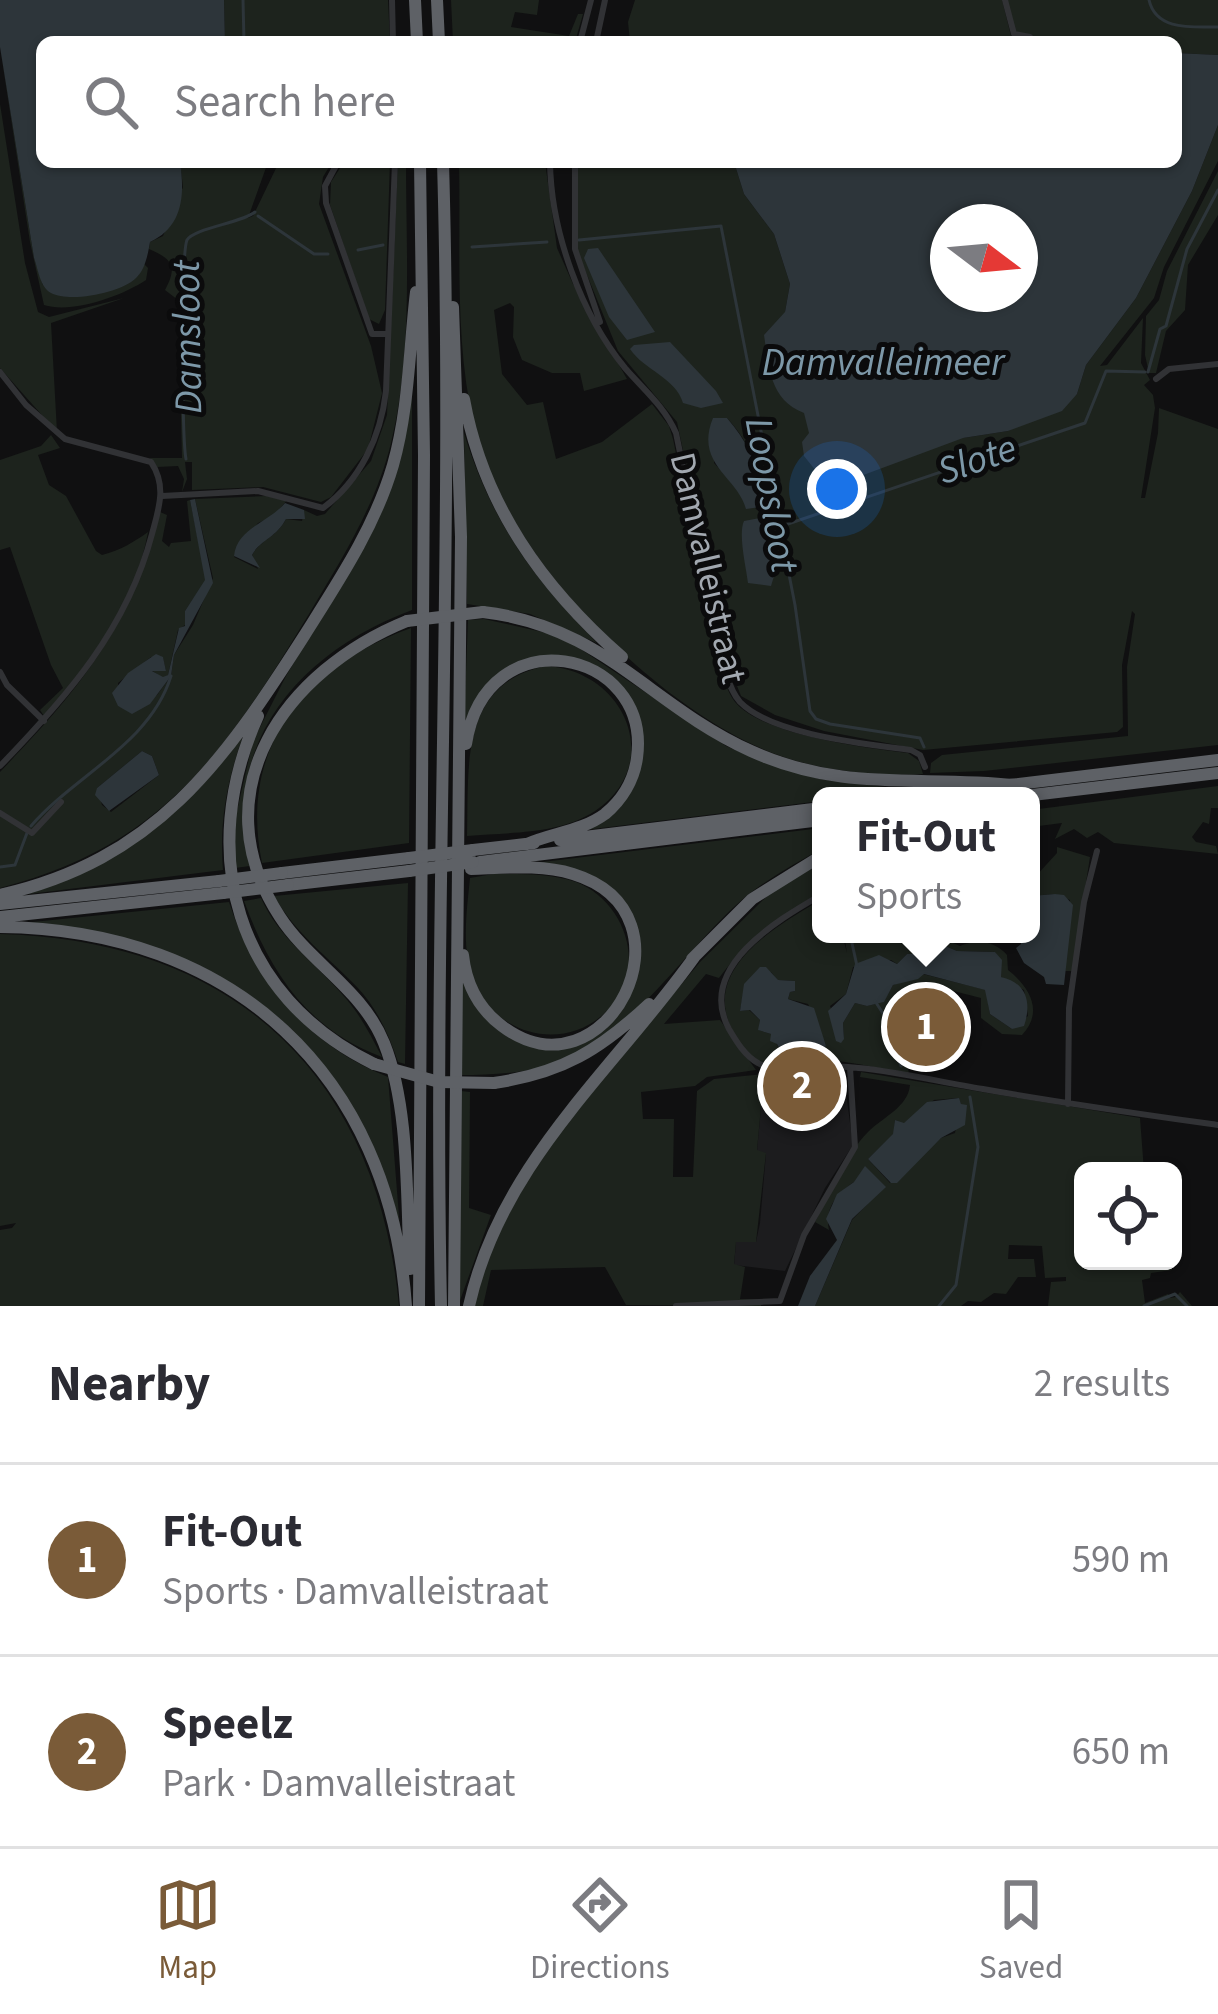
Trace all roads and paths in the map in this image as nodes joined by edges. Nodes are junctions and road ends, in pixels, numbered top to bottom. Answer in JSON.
{"nodes":[{"id":1,"x":392,"y":0,"type":"edge"},
{"id":2,"x":415,"y":0,"type":"edge"},
{"id":3,"x":437,"y":0,"type":"edge"},
{"id":4,"x":592,"y":0,"type":"edge"},
{"id":5,"x":605,"y":0,"type":"edge"},
{"id":6,"x":1005,"y":0,"type":"edge"},
{"id":7,"x":393,"y":36,"type":"edge"},
{"id":8,"x":417,"y":36,"type":"edge"},
{"id":9,"x":439,"y":36,"type":"edge"},
{"id":10,"x":582,"y":36,"type":"edge"},
{"id":11,"x":597,"y":36,"type":"edge"},
{"id":12,"x":1025,"y":36,"type":"edge"},
{"id":13,"x":335,"y":168,"type":"edge"},
{"id":14,"x":395,"y":168,"type":"edge"},
{"id":15,"x":420,"y":168,"type":"edge"},
{"id":16,"x":443,"y":168,"type":"edge"},
{"id":17,"x":550,"y":168,"type":"edge"},
{"id":18,"x":574,"y":168,"type":"edge"},
{"id":19,"x":446,"y":241,"type":"junction"},
{"id":20,"x":423,"y":250,"type":"junction"},
{"id":21,"x":453,"y":309,"type":"junction"},
{"id":22,"x":601,"y":327,"type":"junction"},
{"id":23,"x":388,"y":334,"type":"junction"},
{"id":24,"x":1218,"y":364,"type":"edge"},
{"id":25,"x":0,"y":371,"type":"edge"},
{"id":26,"x":1156,"y":379,"type":"dead end"},
{"id":27,"x":162,"y":496,"type":"junction"},
{"id":28,"x":0,"y":672,"type":"edge"},
{"id":29,"x":281,"y":673,"type":"junction"},
{"id":30,"x":676,"y":706,"type":"junction"},
{"id":31,"x":44,"y":721,"type":"junction"},
{"id":32,"x":1218,"y":760,"type":"edge"},
{"id":33,"x":0,"y":766,"type":"edge"},
{"id":34,"x":926,"y":767,"type":"dead end"},
{"id":35,"x":1218,"y":772,"type":"edge"},
{"id":36,"x":1006,"y":787,"type":"edge"},
{"id":37,"x":1039,"y":787,"type":"edge"},
{"id":38,"x":1040,"y":788,"type":"edge"},
{"id":39,"x":62,"y":802,"type":"dead end"},
{"id":40,"x":460,"y":804,"type":"junction"},
{"id":41,"x":812,"y":809,"type":"edge"},
{"id":42,"x":0,"y":812,"type":"edge"},
{"id":43,"x":812,"y":821,"type":"edge"},
{"id":44,"x":527,"y":844,"type":"junction"},
{"id":45,"x":1096,"y":851,"type":"dead end"},
{"id":46,"x":472,"y":861,"type":"junction"},
{"id":47,"x":812,"y":861,"type":"edge"},
{"id":48,"x":409,"y":864,"type":"junction"},
{"id":49,"x":221,"y":887,"type":"junction"},
{"id":50,"x":0,"y":895,"type":"edge"},
{"id":51,"x":812,"y":901,"type":"edge"},
{"id":52,"x":0,"y":904,"type":"edge"},
{"id":53,"x":458,"y":911,"type":"junction"},
{"id":54,"x":0,"y":917,"type":"edge"},
{"id":55,"x":0,"y":927,"type":"edge"},
{"id":56,"x":695,"y":956,"type":"junction"},
{"id":57,"x":850,"y":1067,"type":"junction"},
{"id":58,"x":1068,"y":1104,"type":"junction"},
{"id":59,"x":1218,"y":1124,"type":"edge"},
{"id":60,"x":413,"y":1306,"type":"edge"},
{"id":61,"x":441,"y":1306,"type":"edge"},
{"id":62,"x":454,"y":1306,"type":"edge"},
{"id":63,"x":469,"y":1306,"type":"edge"},
{"id":64,"x":676,"y":1306,"type":"edge"}],
"edges":[{"from":1,"to":7,"type":"street"},
{"from":2,"to":8,"type":"highway"},
{"from":3,"to":9,"type":"highway"},
{"from":4,"to":10,"type":"street"},
{"from":5,"to":11,"type":"street"},
{"from":6,"to":12,"type":"street"},
{"from":13,"to":23,"type":"street"},
{"from":14,"to":23,"type":"street"},
{"from":15,"to":20,"type":"highway"},
{"from":16,"to":19,"type":"highway"},
{"from":17,"to":22,"type":"street","name":"Damvalleistraat"},
{"from":18,"to":22,"type":"street","name":"Damvalleistraat"},
{"from":19,"to":21,"type":"highway"},
{"from":19,"to":61,"type":"highway"},
{"from":20,"to":29,"type":"highway"},
{"from":20,"to":60,"type":"highway"},
{"from":21,"to":30,"type":"highway"},
{"from":21,"to":40,"type":"highway"},
{"from":22,"to":34,"type":"street","name":"Damvalleistraat"},
{"from":23,"to":27,"type":"street"},
{"from":24,"to":26,"type":"street"},
{"from":25,"to":27,"type":"street"},
{"from":27,"to":31,"type":"street"},
{"from":28,"to":31,"type":"street"},
{"from":29,"to":50,"type":"highway"},
{"from":29,"to":56,"type":"highway","bridge":true},
{"from":30,"to":36,"type":"highway"},
{"from":30,"to":60,"type":"highway","bridge":true},
{"from":31,"to":33,"type":"street"},
{"from":32,"to":37,"type":"highway"},
{"from":35,"to":38,"type":"highway"},
{"from":39,"to":42,"type":"street"},
{"from":40,"to":44,"type":"highway"},
{"from":40,"to":53,"type":"highway"},
{"from":41,"to":44,"type":"highway"},
{"from":43,"to":46,"type":"highway"},
{"from":44,"to":46,"type":"highway"},
{"from":45,"to":58,"type":"street"},
{"from":46,"to":48,"type":"highway","bridge":true},
{"from":46,"to":48,"type":"highway","bridge":true},
{"from":46,"to":53,"type":"highway"},
{"from":47,"to":56,"type":"highway"},
{"from":48,"to":49,"type":"highway","bridge":true},
{"from":49,"to":52,"type":"highway"},
{"from":49,"to":54,"type":"highway"},
{"from":51,"to":57,"type":"street"},
{"from":53,"to":62,"type":"highway"},
{"from":55,"to":60,"type":"highway"},
{"from":56,"to":63,"type":"highway"},
{"from":57,"to":58,"type":"street"},
{"from":57,"to":64,"type":"street"},
{"from":58,"to":59,"type":"street"}]}
